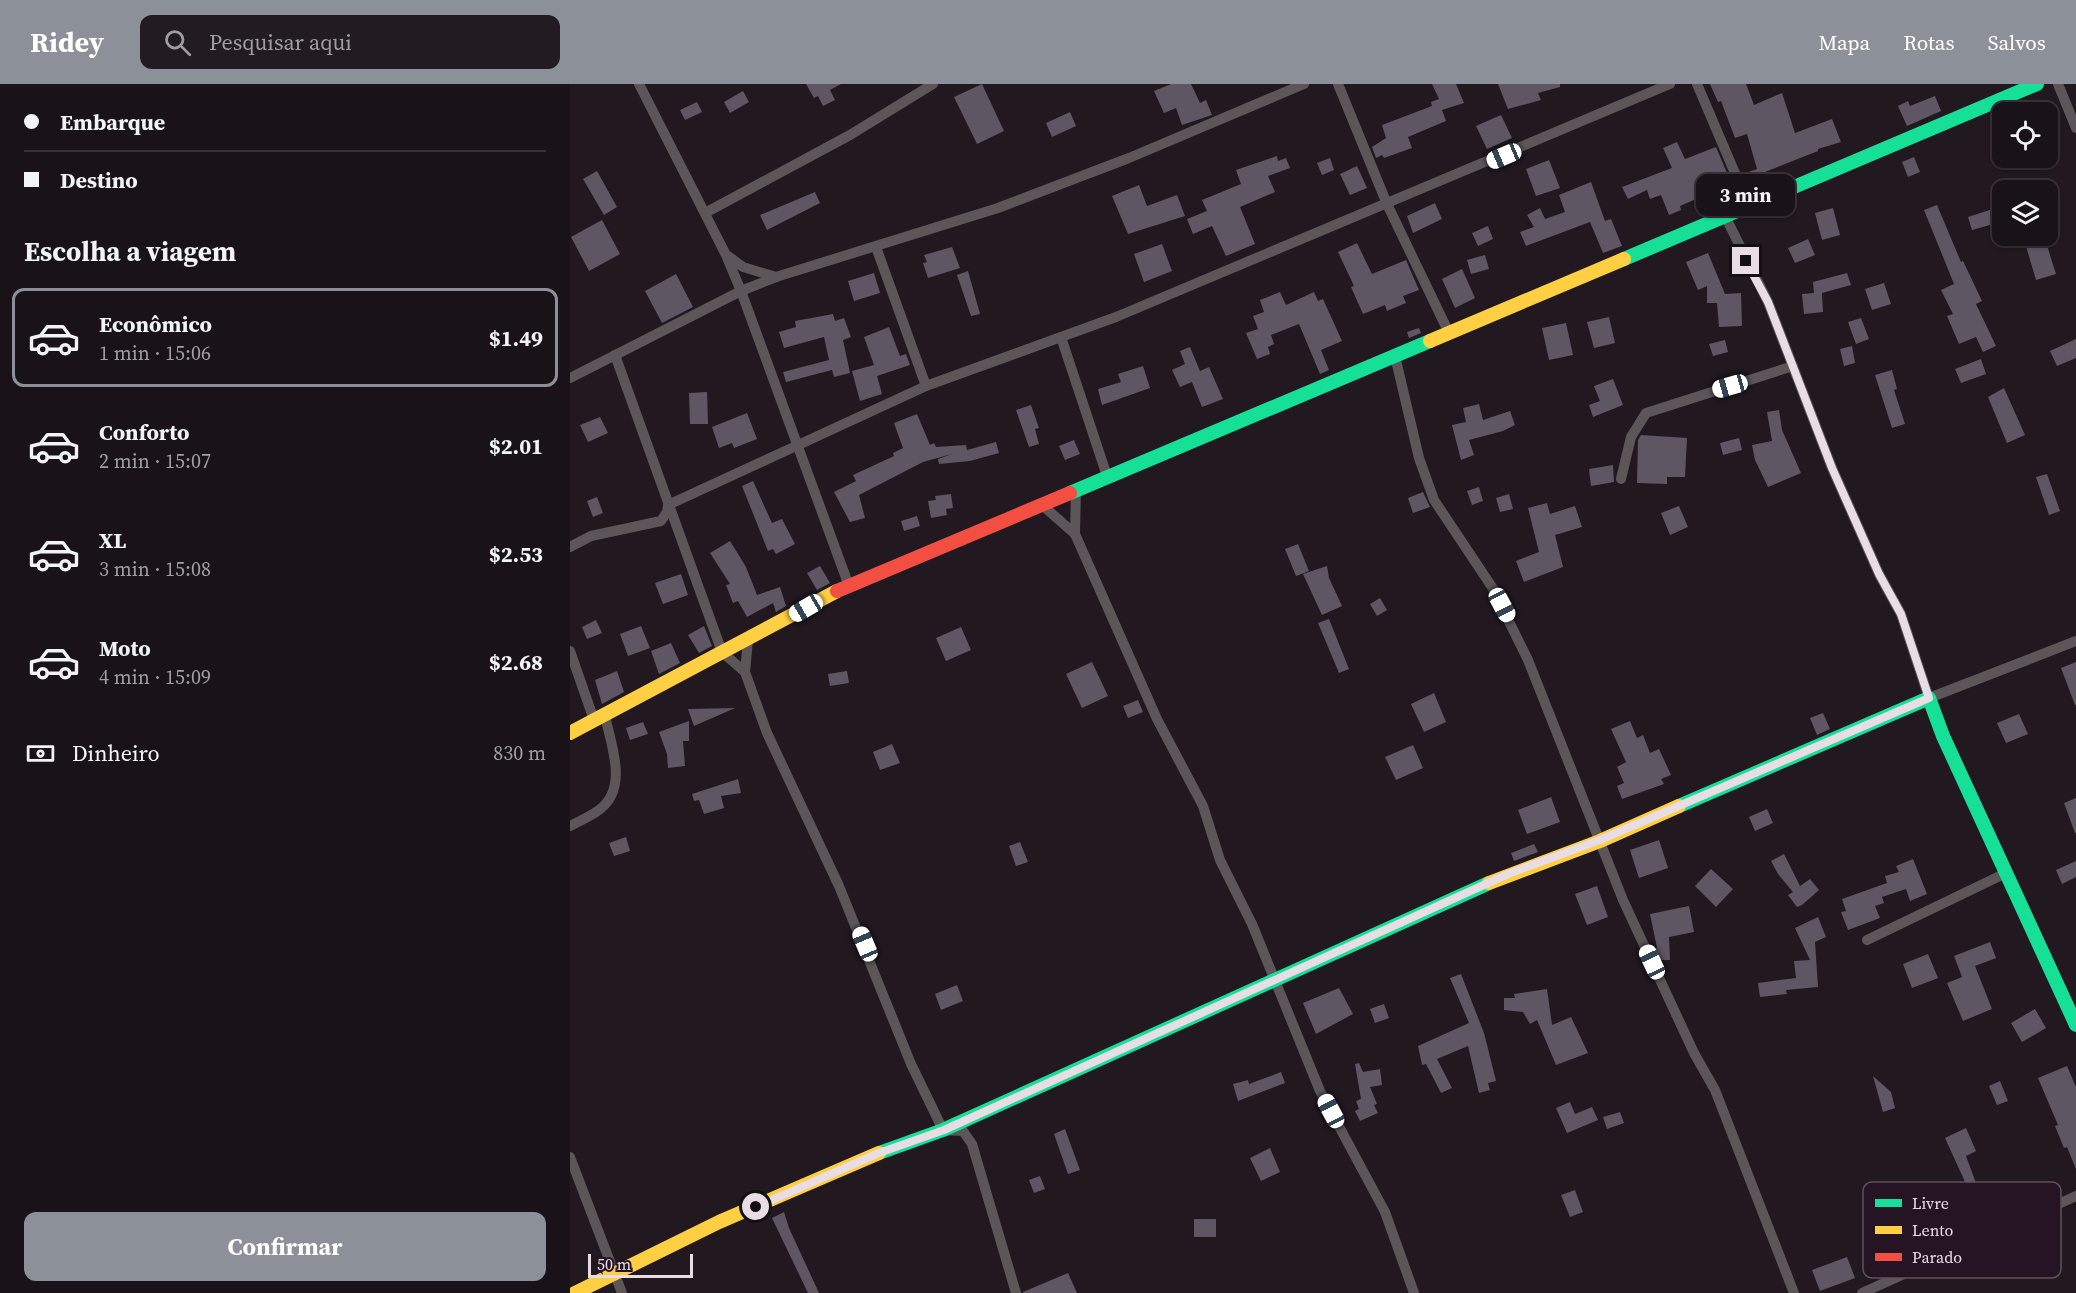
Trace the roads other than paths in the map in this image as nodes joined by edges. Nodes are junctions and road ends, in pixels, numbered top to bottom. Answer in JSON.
{"nodes":[{"id":1,"x":639,"y":84,"type":"edge"},
{"id":2,"x":933,"y":84,"type":"edge"},
{"id":3,"x":1304,"y":84,"type":"edge"},
{"id":4,"x":1338,"y":84,"type":"edge"},
{"id":5,"x":1670,"y":84,"type":"edge"},
{"id":6,"x":1697,"y":84,"type":"edge"},
{"id":7,"x":2037,"y":84,"type":"edge"},
{"id":8,"x":2058,"y":84,"type":"edge"},
{"id":9,"x":2076,"y":128,"type":"edge"},
{"id":10,"x":1387,"y":204,"type":"junction"},
{"id":11,"x":1749,"y":206,"type":"junction"},
{"id":12,"x":705,"y":213,"type":"junction"},
{"id":13,"x":1725,"y":216,"type":"junction"},
{"id":14,"x":876,"y":247,"type":"junction"},
{"id":15,"x":726,"y":255,"type":"junction"},
{"id":16,"x":777,"y":277,"type":"junction"},
{"id":17,"x":741,"y":291,"type":"junction"},
{"id":18,"x":1449,"y":333,"type":"junction"},
{"id":19,"x":1061,"y":337,"type":"junction"},
{"id":20,"x":615,"y":355,"type":"junction"},
{"id":21,"x":1395,"y":356,"type":"junction"},
{"id":22,"x":1793,"y":366,"type":"junction"},
{"id":23,"x":570,"y":378,"type":"edge"},
{"id":24,"x":926,"y":386,"type":"junction"},
{"id":25,"x":795,"y":444,"type":"junction"},
{"id":26,"x":1107,"y":476,"type":"junction"},
{"id":27,"x":1621,"y":479,"type":"dead end"},
{"id":28,"x":1076,"y":489,"type":"junction"},
{"id":29,"x":668,"y":504,"type":"junction"},
{"id":30,"x":1041,"y":504,"type":"junction"},
{"id":31,"x":1075,"y":534,"type":"junction"},
{"id":32,"x":570,"y":547,"type":"edge"},
{"id":33,"x":849,"y":586,"type":"junction"},
{"id":34,"x":748,"y":640,"type":"junction"},
{"id":35,"x":2076,"y":641,"type":"edge"},
{"id":36,"x":570,"y":651,"type":"edge"},
{"id":37,"x":722,"y":652,"type":"junction"},
{"id":38,"x":745,"y":672,"type":"junction"},
{"id":39,"x":1929,"y":698,"type":"junction"},
{"id":40,"x":600,"y":718,"type":"junction"},
{"id":41,"x":570,"y":733,"type":"edge"},
{"id":42,"x":570,"y":826,"type":"edge"},
{"id":43,"x":1600,"y":840,"type":"junction"},
{"id":44,"x":2006,"y":873,"type":"junction"},
{"id":45,"x":1867,"y":940,"type":"dead end"},
{"id":46,"x":1274,"y":978,"type":"junction"},
{"id":47,"x":2076,"y":1026,"type":"edge"},
{"id":48,"x":944,"y":1130,"type":"junction"},
{"id":49,"x":570,"y":1156,"type":"edge"},
{"id":50,"x":2076,"y":1197,"type":"edge"},
{"id":51,"x":2061,"y":1204,"type":"edge"},
{"id":52,"x":615,"y":1274,"type":"junction"},
{"id":53,"x":1895,"y":1278,"type":"edge"},
{"id":54,"x":575,"y":1293,"type":"edge"},
{"id":55,"x":622,"y":1293,"type":"edge"},
{"id":56,"x":1016,"y":1293,"type":"edge"},
{"id":57,"x":1414,"y":1293,"type":"edge"},
{"id":58,"x":1794,"y":1293,"type":"edge"},
{"id":59,"x":1862,"y":1293,"type":"edge"}],
"edges":[{"from":1,"to":12,"type":"street"},
{"from":2,"to":12,"type":"street"},
{"from":3,"to":14,"type":"street"},
{"from":4,"to":10,"type":"street"},
{"from":5,"to":10,"type":"street"},
{"from":6,"to":11,"type":"street"},
{"from":7,"to":11,"type":"street"},
{"from":8,"to":9,"type":"street"},
{"from":10,"to":18,"type":"street"},
{"from":10,"to":19,"type":"street"},
{"from":11,"to":13,"type":"street"},
{"from":12,"to":15,"type":"street"},
{"from":13,"to":18,"type":"street"},
{"from":13,"to":22,"type":"street"},
{"from":14,"to":16,"type":"street"},
{"from":14,"to":24,"type":"street"},
{"from":15,"to":16,"type":"street"},
{"from":15,"to":17,"type":"street"},
{"from":16,"to":17,"type":"street"},
{"from":17,"to":20,"type":"street"},
{"from":17,"to":25,"type":"street"},
{"from":18,"to":21,"type":"street"},
{"from":19,"to":24,"type":"street"},
{"from":19,"to":26,"type":"street"},
{"from":20,"to":23,"type":"street"},
{"from":20,"to":29,"type":"street"},
{"from":21,"to":26,"type":"street"},
{"from":21,"to":43,"type":"street"},
{"from":22,"to":27,"type":"street"},
{"from":22,"to":39,"type":"street"},
{"from":24,"to":25,"type":"street"},
{"from":25,"to":29,"type":"street"},
{"from":25,"to":33,"type":"street"},
{"from":26,"to":28,"type":"street"},
{"from":28,"to":30,"type":"street"},
{"from":28,"to":31,"type":"street"},
{"from":29,"to":32,"type":"street"},
{"from":29,"to":37,"type":"street"},
{"from":30,"to":31,"type":"street"},
{"from":30,"to":33,"type":"street"},
{"from":31,"to":46,"type":"street"},
{"from":33,"to":34,"type":"street"},
{"from":34,"to":37,"type":"street"},
{"from":34,"to":38,"type":"street"},
{"from":35,"to":39,"type":"street"},
{"from":36,"to":40,"type":"street"},
{"from":37,"to":38,"type":"street"},
{"from":37,"to":40,"type":"street"},
{"from":38,"to":48,"type":"street"},
{"from":39,"to":43,"type":"street"},
{"from":39,"to":44,"type":"street"},
{"from":40,"to":41,"type":"street"},
{"from":40,"to":42,"type":"street"},
{"from":43,"to":46,"type":"street"},
{"from":43,"to":58,"type":"street"},
{"from":44,"to":45,"type":"street"},
{"from":44,"to":47,"type":"street"},
{"from":46,"to":48,"type":"street"},
{"from":46,"to":57,"type":"street"},
{"from":48,"to":52,"type":"street"},
{"from":48,"to":56,"type":"street"},
{"from":49,"to":52,"type":"street"},
{"from":50,"to":51,"type":"street"},
{"from":52,"to":54,"type":"street"},
{"from":52,"to":55,"type":"street"},
{"from":53,"to":59,"type":"street"}]}
